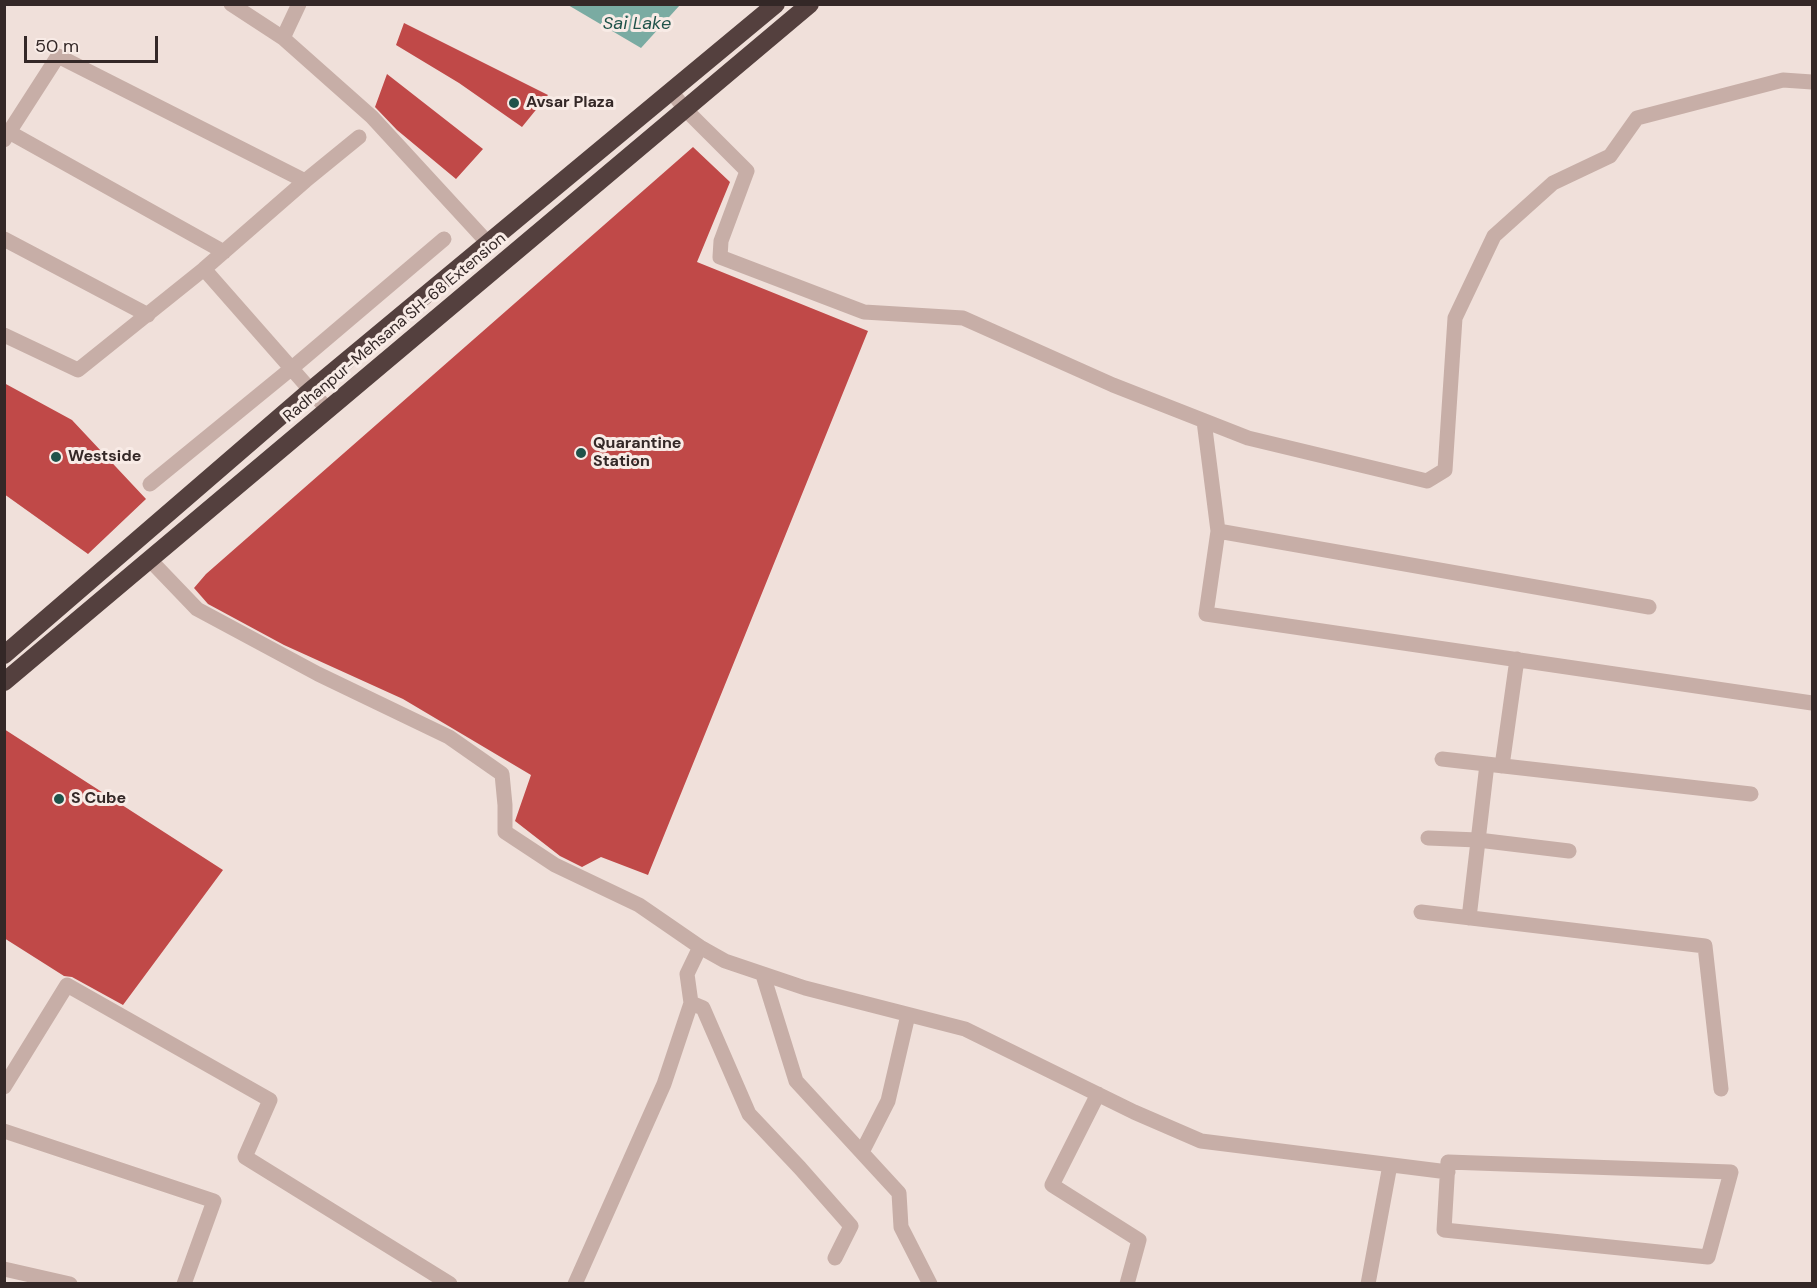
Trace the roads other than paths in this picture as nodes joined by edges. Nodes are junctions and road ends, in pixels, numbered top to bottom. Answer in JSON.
{"nodes":[{"id":1,"x":231,"y":4,"type":"edge"},
{"id":2,"x":299,"y":4,"type":"edge"},
{"id":3,"x":776,"y":4,"type":"edge"},
{"id":4,"x":810,"y":4,"type":"edge"},
{"id":5,"x":283,"y":38,"type":"junction"},
{"id":6,"x":1812,"y":82,"type":"edge"},
{"id":7,"x":671,"y":91,"type":"junction"},
{"id":8,"x":685,"y":109,"type":"junction"},
{"id":9,"x":7,"y":136,"type":"edge"},
{"id":10,"x":359,"y":136,"type":"dead end"},
{"id":11,"x":305,"y":181,"type":"junction"},
{"id":12,"x":4,"y":239,"type":"edge"},
{"id":13,"x":444,"y":239,"type":"dead end"},
{"id":14,"x":488,"y":243,"type":"junction"},
{"id":15,"x":224,"y":252,"type":"junction"},
{"id":16,"x":204,"y":269,"type":"junction"},
{"id":17,"x":148,"y":315,"type":"junction"},
{"id":18,"x":4,"y":335,"type":"edge"},
{"id":19,"x":292,"y":368,"type":"junction"},
{"id":20,"x":311,"y":390,"type":"junction"},
{"id":21,"x":328,"y":410,"type":"junction"},
{"id":22,"x":1204,"y":420,"type":"junction"},
{"id":23,"x":150,"y":484,"type":"dead end"},
{"id":24,"x":1218,"y":531,"type":"junction"},
{"id":25,"x":150,"y":560,"type":"junction"},
{"id":26,"x":1649,"y":607,"type":"dead end"},
{"id":27,"x":4,"y":655,"type":"edge"},
{"id":28,"x":1517,"y":659,"type":"junction"},
{"id":29,"x":4,"y":682,"type":"edge"},
{"id":30,"x":1812,"y":703,"type":"edge"},
{"id":31,"x":1442,"y":759,"type":"dead end"},
{"id":32,"x":1494,"y":765,"type":"junction"},
{"id":33,"x":1751,"y":794,"type":"dead end"},
{"id":34,"x":1428,"y":838,"type":"dead end"},
{"id":35,"x":1478,"y":840,"type":"junction"},
{"id":36,"x":1569,"y":851,"type":"dead end"},
{"id":37,"x":1421,"y":912,"type":"dead end"},
{"id":38,"x":1469,"y":918,"type":"junction"},
{"id":39,"x":700,"y":947,"type":"junction"},
{"id":40,"x":763,"y":975,"type":"junction"},
{"id":41,"x":691,"y":1003,"type":"junction"},
{"id":42,"x":908,"y":1014,"type":"junction"},
{"id":43,"x":4,"y":1087,"type":"edge"},
{"id":44,"x":1721,"y":1089,"type":"dead end"},
{"id":45,"x":1098,"y":1094,"type":"junction"},
{"id":46,"x":4,"y":1131,"type":"edge"},
{"id":47,"x":862,"y":1152,"type":"junction"},
{"id":48,"x":1390,"y":1165,"type":"junction"},
{"id":49,"x":1448,"y":1172,"type":"junction"},
{"id":50,"x":835,"y":1258,"type":"dead end"},
{"id":51,"x":4,"y":1269,"type":"edge"},
{"id":52,"x":70,"y":1284,"type":"edge"},
{"id":53,"x":184,"y":1284,"type":"edge"},
{"id":54,"x":450,"y":1284,"type":"edge"},
{"id":55,"x":575,"y":1284,"type":"edge"},
{"id":56,"x":930,"y":1284,"type":"edge"},
{"id":57,"x":1127,"y":1284,"type":"edge"},
{"id":58,"x":1368,"y":1284,"type":"edge"}],
"edges":[{"from":1,"to":5,"type":"street"},
{"from":2,"to":5,"type":"street"},
{"from":3,"to":7,"type":"highway"},
{"from":4,"to":8,"type":"highway","name":"Radhanpur-Mehsana SH-68 Extension"},
{"from":5,"to":14,"type":"street"},
{"from":6,"to":22,"type":"street"},
{"from":7,"to":8,"type":"street"},
{"from":7,"to":14,"type":"highway"},
{"from":8,"to":21,"type":"highway","name":"Radhanpur-Mehsana SH-68 Extension"},
{"from":8,"to":22,"type":"street"},
{"from":9,"to":11,"type":"street"},
{"from":9,"to":15,"type":"street"},
{"from":10,"to":11,"type":"street"},
{"from":11,"to":15,"type":"street"},
{"from":12,"to":17,"type":"street"},
{"from":13,"to":19,"type":"street"},
{"from":14,"to":20,"type":"highway"},
{"from":15,"to":16,"type":"street"},
{"from":16,"to":17,"type":"street"},
{"from":16,"to":19,"type":"street"},
{"from":17,"to":18,"type":"street"},
{"from":19,"to":20,"type":"street"},
{"from":19,"to":23,"type":"street"},
{"from":20,"to":21,"type":"street"},
{"from":20,"to":27,"type":"highway"},
{"from":21,"to":25,"type":"highway","name":"Radhanpur-Mehsana SH-68 Extension"},
{"from":22,"to":24,"type":"street"},
{"from":24,"to":26,"type":"street"},
{"from":24,"to":28,"type":"street"},
{"from":25,"to":29,"type":"highway","name":"Radhanpur-Mehsana SH-68 Extension"},
{"from":25,"to":39,"type":"street"},
{"from":28,"to":30,"type":"street"},
{"from":28,"to":32,"type":"street"},
{"from":31,"to":32,"type":"street"},
{"from":32,"to":33,"type":"street"},
{"from":32,"to":35,"type":"street"},
{"from":34,"to":35,"type":"street"},
{"from":35,"to":36,"type":"street"},
{"from":35,"to":38,"type":"street"},
{"from":37,"to":38,"type":"street"},
{"from":38,"to":44,"type":"street"},
{"from":39,"to":40,"type":"street"},
{"from":39,"to":41,"type":"street"},
{"from":40,"to":42,"type":"street"},
{"from":40,"to":47,"type":"street"},
{"from":41,"to":50,"type":"street"},
{"from":41,"to":55,"type":"street"},
{"from":42,"to":45,"type":"street"},
{"from":42,"to":47,"type":"street"},
{"from":43,"to":54,"type":"street"},
{"from":45,"to":48,"type":"street"},
{"from":45,"to":57,"type":"street"},
{"from":46,"to":53,"type":"street"},
{"from":47,"to":56,"type":"street"},
{"from":48,"to":49,"type":"street"},
{"from":48,"to":58,"type":"street"},
{"from":49,"to":49,"type":"street"},
{"from":51,"to":52,"type":"street"}]}
